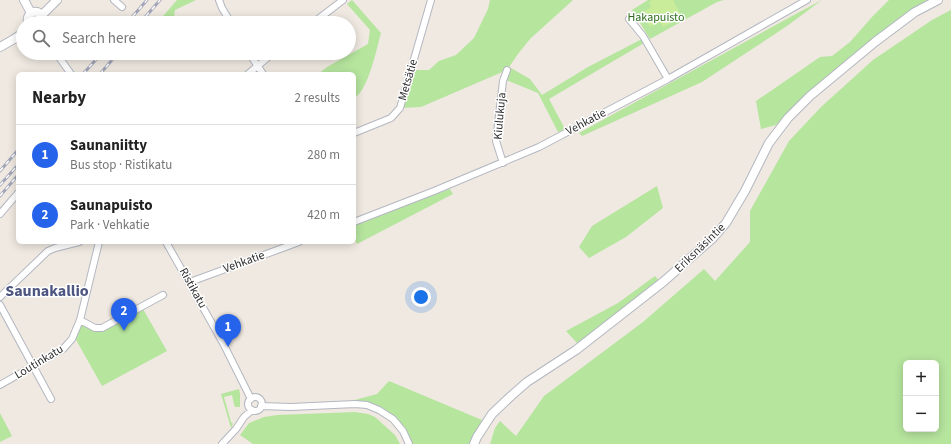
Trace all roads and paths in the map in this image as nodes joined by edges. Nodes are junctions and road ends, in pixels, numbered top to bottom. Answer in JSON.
{"nodes":[{"id":1,"x":24,"y":0,"type":"edge"},
{"id":2,"x":57,"y":0,"type":"edge"},
{"id":3,"x":114,"y":0,"type":"edge"},
{"id":4,"x":219,"y":0,"type":"edge"},
{"id":5,"x":343,"y":0,"type":"edge"},
{"id":6,"x":431,"y":0,"type":"edge"},
{"id":7,"x":807,"y":0,"type":"edge"},
{"id":8,"x":938,"y":0,"type":"edge"},
{"id":9,"x":122,"y":7,"type":"dead end"},
{"id":10,"x":31,"y":13,"type":"junction"},
{"id":11,"x":29,"y":16,"type":"edge"},
{"id":12,"x":40,"y":16,"type":"edge"},
{"id":13,"x":45,"y":16,"type":"edge"},
{"id":14,"x":227,"y":16,"type":"edge"},
{"id":15,"x":322,"y":16,"type":"edge"},
{"id":16,"x":628,"y":19,"type":"dead end"},
{"id":17,"x":16,"y":38,"type":"edge"},
{"id":18,"x":0,"y":47,"type":"edge"},
{"id":19,"x":61,"y":60,"type":"edge"},
{"id":20,"x":254,"y":60,"type":"edge"},
{"id":21,"x":265,"y":60,"type":"edge"},
{"id":22,"x":258,"y":66,"type":"junction"},
{"id":23,"x":507,"y":70,"type":"dead end"},
{"id":24,"x":70,"y":72,"type":"edge"},
{"id":25,"x":250,"y":72,"type":"edge"},
{"id":26,"x":262,"y":72,"type":"edge"},
{"id":27,"x":668,"y":79,"type":"junction"},
{"id":28,"x":356,"y":132,"type":"edge"},
{"id":29,"x":503,"y":163,"type":"junction"},
{"id":30,"x":16,"y":195,"type":"edge"},
{"id":31,"x":0,"y":214,"type":"edge"},
{"id":32,"x":356,"y":221,"type":"edge"},
{"id":33,"x":71,"y":244,"type":"edge"},
{"id":34,"x":99,"y":244,"type":"edge"},
{"id":35,"x":167,"y":244,"type":"edge"},
{"id":36,"x":294,"y":244,"type":"edge"},
{"id":37,"x":190,"y":282,"type":"junction"},
{"id":38,"x":163,"y":295,"type":"dead end"},
{"id":39,"x":0,"y":297,"type":"edge"},
{"id":40,"x":0,"y":305,"type":"edge"},
{"id":41,"x":80,"y":320,"type":"junction"},
{"id":42,"x":33,"y":367,"type":"junction"},
{"id":43,"x":0,"y":385,"type":"edge"},
{"id":44,"x":51,"y":399,"type":"dead end"},
{"id":45,"x":251,"y":399,"type":"junction"},
{"id":46,"x":261,"y":406,"type":"junction"},
{"id":47,"x":252,"y":410,"type":"junction"},
{"id":48,"x":222,"y":444,"type":"edge"},
{"id":49,"x":409,"y":444,"type":"edge"},
{"id":50,"x":474,"y":444,"type":"edge"}],
"edges":[{"from":1,"to":10,"type":"street"},
{"from":2,"to":13,"type":"street"},
{"from":3,"to":9,"type":"street"},
{"from":4,"to":14,"type":"street"},
{"from":5,"to":15,"type":"street"},
{"from":6,"to":28,"type":"street","name":"Metsätie"},
{"from":7,"to":27,"type":"street","name":"Vehkatie"},
{"from":8,"to":50,"type":"street","name":"Eriksnäsintie"},
{"from":10,"to":11,"type":"street"},
{"from":10,"to":12,"type":"street"},
{"from":16,"to":27,"type":"street"},
{"from":17,"to":18,"type":"street"},
{"from":19,"to":24,"type":"street"},
{"from":20,"to":22,"type":"street"},
{"from":21,"to":22,"type":"street"},
{"from":22,"to":25,"type":"street"},
{"from":22,"to":26,"type":"street"},
{"from":23,"to":29,"type":"street","name":"Kiulukuja"},
{"from":27,"to":29,"type":"street","name":"Vehkatie"},
{"from":29,"to":32,"type":"street","name":"Vehkatie"},
{"from":30,"to":31,"type":"street"},
{"from":33,"to":39,"type":"street"},
{"from":34,"to":41,"type":"street","name":"Loutinkatu"},
{"from":35,"to":37,"type":"street","name":"Ristikatu"},
{"from":36,"to":37,"type":"street","name":"Vehkatie"},
{"from":37,"to":45,"type":"street","name":"Ristikatu"},
{"from":38,"to":41,"type":"street"},
{"from":40,"to":42,"type":"street"},
{"from":41,"to":42,"type":"street","name":"Loutinkatu"},
{"from":42,"to":43,"type":"street","name":"Loutinkatu"},
{"from":42,"to":44,"type":"street"},
{"from":45,"to":46,"type":"street"},
{"from":45,"to":47,"type":"street"},
{"from":46,"to":47,"type":"street"},
{"from":46,"to":49,"type":"street"},
{"from":47,"to":48,"type":"street"}]}
